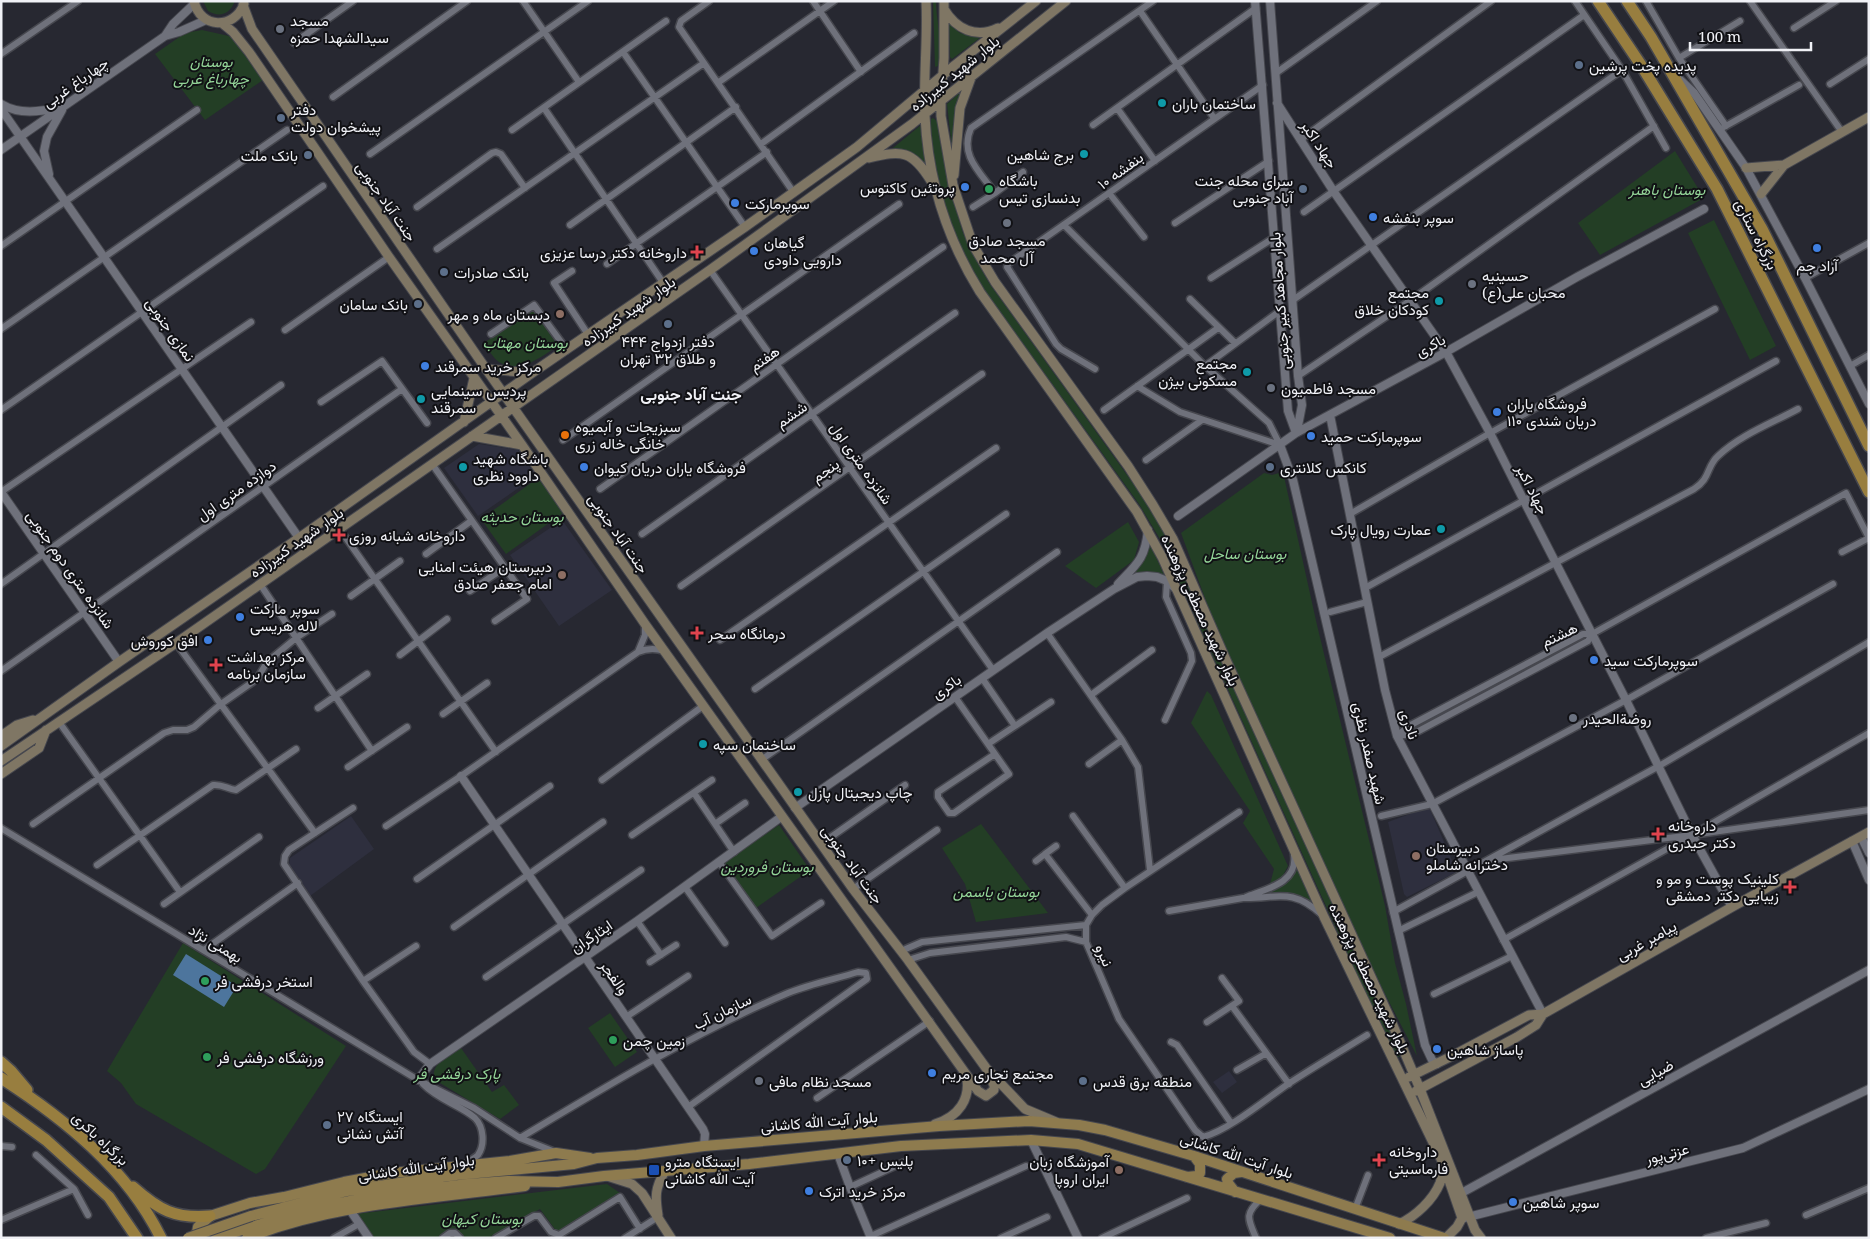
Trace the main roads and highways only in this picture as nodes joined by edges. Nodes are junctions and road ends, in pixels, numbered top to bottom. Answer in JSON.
{"nodes":[{"id":1,"x":926,"y":1,"type":"edge"},
{"id":2,"x":1036,"y":1,"type":"edge"},
{"id":3,"x":1066,"y":1,"type":"edge"},
{"id":4,"x":1598,"y":1,"type":"edge"},
{"id":5,"x":1627,"y":1,"type":"edge"},
{"id":6,"x":194,"y":2,"type":"edge"},
{"id":7,"x":244,"y":3,"type":"edge"},
{"id":8,"x":944,"y":5,"type":"edge"},
{"id":9,"x":1012,"y":21,"type":"junction"},
{"id":10,"x":222,"y":23,"type":"junction"},
{"id":11,"x":973,"y":75,"type":"junction"},
{"id":12,"x":943,"y":76,"type":"junction"},
{"id":13,"x":925,"y":91,"type":"junction"},
{"id":14,"x":941,"y":100,"type":"junction"},
{"id":15,"x":925,"y":114,"type":"junction"},
{"id":16,"x":1869,"y":117,"type":"edge"},
{"id":17,"x":864,"y":160,"type":"junction"},
{"id":18,"x":1784,"y":165,"type":"junction"},
{"id":19,"x":1746,"y":168,"type":"road end"},
{"id":20,"x":934,"y":185,"type":"junction"},
{"id":21,"x":954,"y":185,"type":"junction"},
{"id":22,"x":1761,"y":194,"type":"road end"},
{"id":23,"x":486,"y":369,"type":"junction"},
{"id":24,"x":532,"y":373,"type":"junction"},
{"id":25,"x":474,"y":378,"type":"junction"},
{"id":26,"x":504,"y":394,"type":"junction"},
{"id":27,"x":492,"y":403,"type":"junction"},
{"id":28,"x":514,"y":407,"type":"junction"},
{"id":29,"x":502,"y":416,"type":"junction"},
{"id":30,"x":464,"y":422,"type":"junction"},
{"id":31,"x":472,"y":436,"type":"junction"},
{"id":32,"x":522,"y":445,"type":"junction"},
{"id":33,"x":1869,"y":446,"type":"edge"},
{"id":34,"x":1869,"y":492,"type":"edge"},
{"id":35,"x":38,"y":719,"type":"junction"},
{"id":36,"x":46,"y":730,"type":"junction"},
{"id":37,"x":1,"y":736,"type":"edge"},
{"id":38,"x":2,"y":746,"type":"edge"},
{"id":39,"x":5,"y":758,"type":"edge"},
{"id":40,"x":1,"y":774,"type":"edge"},
{"id":41,"x":1865,"y":835,"type":"edge"},
{"id":42,"x":1543,"y":1014,"type":"junction"},
{"id":43,"x":1,"y":1062,"type":"edge"},
{"id":44,"x":986,"y":1068,"type":"junction"},
{"id":45,"x":964,"y":1069,"type":"junction"},
{"id":46,"x":1414,"y":1075,"type":"junction"},
{"id":47,"x":1,"y":1078,"type":"edge"},
{"id":48,"x":1404,"y":1079,"type":"junction"},
{"id":49,"x":1420,"y":1089,"type":"junction"},
{"id":50,"x":1411,"y":1093,"type":"junction"},
{"id":51,"x":34,"y":1100,"type":"junction"},
{"id":52,"x":1,"y":1107,"type":"edge"},
{"id":53,"x":1061,"y":1124,"type":"junction"},
{"id":54,"x":907,"y":1129,"type":"junction"},
{"id":55,"x":1194,"y":1156,"type":"junction"},
{"id":56,"x":597,"y":1158,"type":"junction"},
{"id":57,"x":1443,"y":1163,"type":"junction"},
{"id":58,"x":665,"y":1171,"type":"junction"},
{"id":59,"x":1241,"y":1172,"type":"junction"},
{"id":60,"x":120,"y":1174,"type":"junction"},
{"id":61,"x":604,"y":1176,"type":"junction"},
{"id":62,"x":1186,"y":1177,"type":"junction"},
{"id":63,"x":558,"y":1182,"type":"junction"},
{"id":64,"x":1236,"y":1193,"type":"junction"},
{"id":65,"x":1458,"y":1196,"type":"junction"},
{"id":66,"x":210,"y":1216,"type":"junction"},
{"id":67,"x":658,"y":1217,"type":"junction"},
{"id":68,"x":1466,"y":1217,"type":"junction"},
{"id":69,"x":252,"y":1220,"type":"junction"},
{"id":70,"x":1399,"y":1224,"type":"junction"},
{"id":71,"x":138,"y":1238,"type":"edge"},
{"id":72,"x":162,"y":1238,"type":"edge"},
{"id":73,"x":188,"y":1238,"type":"edge"},
{"id":74,"x":196,"y":1238,"type":"edge"},
{"id":75,"x":216,"y":1238,"type":"edge"},
{"id":76,"x":247,"y":1238,"type":"edge"},
{"id":77,"x":671,"y":1238,"type":"edge"},
{"id":78,"x":1390,"y":1238,"type":"edge"},
{"id":79,"x":1445,"y":1238,"type":"edge"},
{"id":80,"x":1481,"y":1238,"type":"edge"}],
"edges":[{"from":1,"to":13,"type":"main road","name":"بلوار شهید مصطفی پژوهنده"},
{"from":2,"to":9,"type":"main road","name":"بلوار شهید کبیرزاده"},
{"from":3,"to":11,"type":"main road","name":"بلوار شهید کبیرزاده"},
{"from":4,"to":34,"type":"highway","name":"بزرگراه ستاری"},
{"from":5,"to":33,"type":"highway","name":"بزرگراه ستاری"},
{"from":6,"to":10,"type":"main road"},
{"from":7,"to":10,"type":"main road"},
{"from":7,"to":23,"type":"main road","name":"جنت آباد جنوبی"},
{"from":8,"to":9,"type":"main road"},
{"from":8,"to":12,"type":"main road","name":"بلوار شهید مصطفی پژوهنده"},
{"from":9,"to":12,"type":"main road","name":"بلوار شهید کبیرزاده"},
{"from":10,"to":25,"type":"main road","name":"جنت آباد جنوبی"},
{"from":11,"to":14,"type":"main road","name":"بلوار شهید کبیرزاده"},
{"from":11,"to":21,"type":"main road"},
{"from":12,"to":13,"type":"main road","name":"بلوار شهید کبیرزاده"},
{"from":12,"to":14,"type":"main road","name":"بلوار شهید مصطفی پژوهنده"},
{"from":13,"to":15,"type":"main road","name":"بلوار شهید مصطفی پژوهنده"},
{"from":13,"to":24,"type":"main road","name":"بلوار شهید کبیرزاده"},
{"from":14,"to":15,"type":"main road","name":"بلوار شهید کبیرزاده"},
{"from":14,"to":21,"type":"main road","name":"بلوار شهید مصطفی پژوهنده"},
{"from":15,"to":17,"type":"main road","name":"بلوار شهید کبیرزاده"},
{"from":15,"to":20,"type":"main road","name":"بلوار شهید مصطفی پژوهنده"},
{"from":16,"to":18,"type":"main road"},
{"from":17,"to":20,"type":"main road"},
{"from":17,"to":28,"type":"main road","name":"بلوار شهید کبیرزاده"},
{"from":18,"to":19,"type":"main road"},
{"from":18,"to":22,"type":"main road"},
{"from":20,"to":48,"type":"main road","name":"بلوار شهید مصطفی پژوهنده"},
{"from":21,"to":46,"type":"main road","name":"بلوار شهید مصطفی پژوهنده"},
{"from":23,"to":24,"type":"main road"},
{"from":23,"to":26,"type":"main road","name":"جنت آباد جنوبی"},
{"from":24,"to":26,"type":"main road","name":"بلوار شهید کبیرزاده"},
{"from":25,"to":27,"type":"main road","name":"جنت آباد جنوبی"},
{"from":25,"to":30,"type":"main road"},
{"from":26,"to":27,"type":"main road","name":"بلوار شهید کبیرزاده"},
{"from":26,"to":28,"type":"main road","name":"جنت آباد جنوبی"},
{"from":27,"to":29,"type":"main road","name":"جنت آباد جنوبی"},
{"from":27,"to":30,"type":"main road","name":"بلوار شهید کبیرزاده"},
{"from":28,"to":29,"type":"main road","name":"بلوار شهید کبیرزاده"},
{"from":28,"to":44,"type":"main road","name":"جنت آباد جنوبی"},
{"from":29,"to":31,"type":"main road","name":"بلوار شهید کبیرزاده"},
{"from":29,"to":32,"type":"main road","name":"جنت آباد جنوبی"},
{"from":30,"to":35,"type":"main road","name":"بلوار شهید کبیرزاده"},
{"from":31,"to":32,"type":"main road"},
{"from":31,"to":36,"type":"main road","name":"بلوار شهید کبیرزاده"},
{"from":32,"to":45,"type":"main road","name":"جنت آباد جنوبی"},
{"from":35,"to":37,"type":"main road","name":"بلوار شهید کبیرزاده"},
{"from":35,"to":38,"type":"main road","name":"بلوار شهید کبیرزاده"},
{"from":36,"to":39,"type":"main road","name":"بلوار شهید کبیرزاده"},
{"from":36,"to":40,"type":"main road","name":"بلوار شهید کبیرزاده"},
{"from":41,"to":42,"type":"main road","name":"پیامبر غربی"},
{"from":42,"to":46,"type":"main road","name":"پیامبر غربی"},
{"from":42,"to":49,"type":"main road","name":"پیامبر غربی"},
{"from":43,"to":51,"type":"highway"},
{"from":44,"to":45,"type":"main road","name":"جنت آباد جنوبی"},
{"from":44,"to":53,"type":"main road"},
{"from":45,"to":54,"type":"main road"},
{"from":46,"to":48,"type":"main road","name":"پیامبر غربی"},
{"from":46,"to":49,"type":"main road","name":"بلوار شهید مصطفی پژوهنده"},
{"from":47,"to":51,"type":"highway","name":"بزرگراه باکری"},
{"from":48,"to":50,"type":"main road","name":"بلوار شهید مصطفی پژوهنده"},
{"from":49,"to":50,"type":"main road","name":"پیامبر غربی"},
{"from":49,"to":65,"type":"main road","name":"بلوار شهید مصطفی پژوهنده"},
{"from":50,"to":57,"type":"main road","name":"بلوار شهید مصطفی پژوهنده"},
{"from":51,"to":60,"type":"highway","name":"بزرگراه باکری"},
{"from":52,"to":71,"type":"highway"},
{"from":53,"to":54,"type":"main road","name":"بلوار آیت الله کاشانی"},
{"from":53,"to":55,"type":"main road","name":"بلوار آیت الله کاشانی"},
{"from":54,"to":56,"type":"main road","name":"بلوار آیت الله کاشانی"},
{"from":55,"to":59,"type":"main road","name":"بلوار آیت الله کاشانی"},
{"from":55,"to":62,"type":"main road"},
{"from":56,"to":66,"type":"main road"},
{"from":56,"to":69,"type":"main road","name":"بلوار آیت الله کاشانی"},
{"from":57,"to":65,"type":"main road","name":"بلوار شهید مصطفی پژوهنده"},
{"from":57,"to":70,"type":"main road"},
{"from":58,"to":61,"type":"main road","name":"بلوار آیت الله کاشانی"},
{"from":58,"to":62,"type":"main road","name":"بلوار آیت الله کاشانی"},
{"from":58,"to":67,"type":"main road"},
{"from":59,"to":64,"type":"main road"},
{"from":59,"to":70,"type":"main road","name":"بلوار آیت الله کاشانی"},
{"from":60,"to":66,"type":"highway"},
{"from":60,"to":72,"type":"highway","name":"بزرگراه باکری"},
{"from":61,"to":63,"type":"main road","name":"بلوار آیت الله کاشانی"},
{"from":61,"to":67,"type":"main road"},
{"from":62,"to":64,"type":"main road","name":"بلوار آیت الله کاشانی"},
{"from":63,"to":69,"type":"main road","name":"بلوار آیت الله کاشانی"},
{"from":63,"to":76,"type":"main road"},
{"from":64,"to":78,"type":"main road","name":"بلوار آیت الله کاشانی"},
{"from":65,"to":68,"type":"main road","name":"بلوار شهید مصطفی پژوهنده"},
{"from":66,"to":74,"type":"main road"},
{"from":67,"to":77,"type":"main road"},
{"from":68,"to":79,"type":"main road"},
{"from":68,"to":80,"type":"main road","name":"بلوار شهید مصطفی پژوهنده"},
{"from":69,"to":73,"type":"main road","name":"بلوار آیت الله کاشانی","bridge":true},
{"from":69,"to":75,"type":"main road","name":"بلوار آیت الله کاشانی"},
{"from":70,"to":79,"type":"main road","name":"بلوار آیت الله کاشانی"}]}
